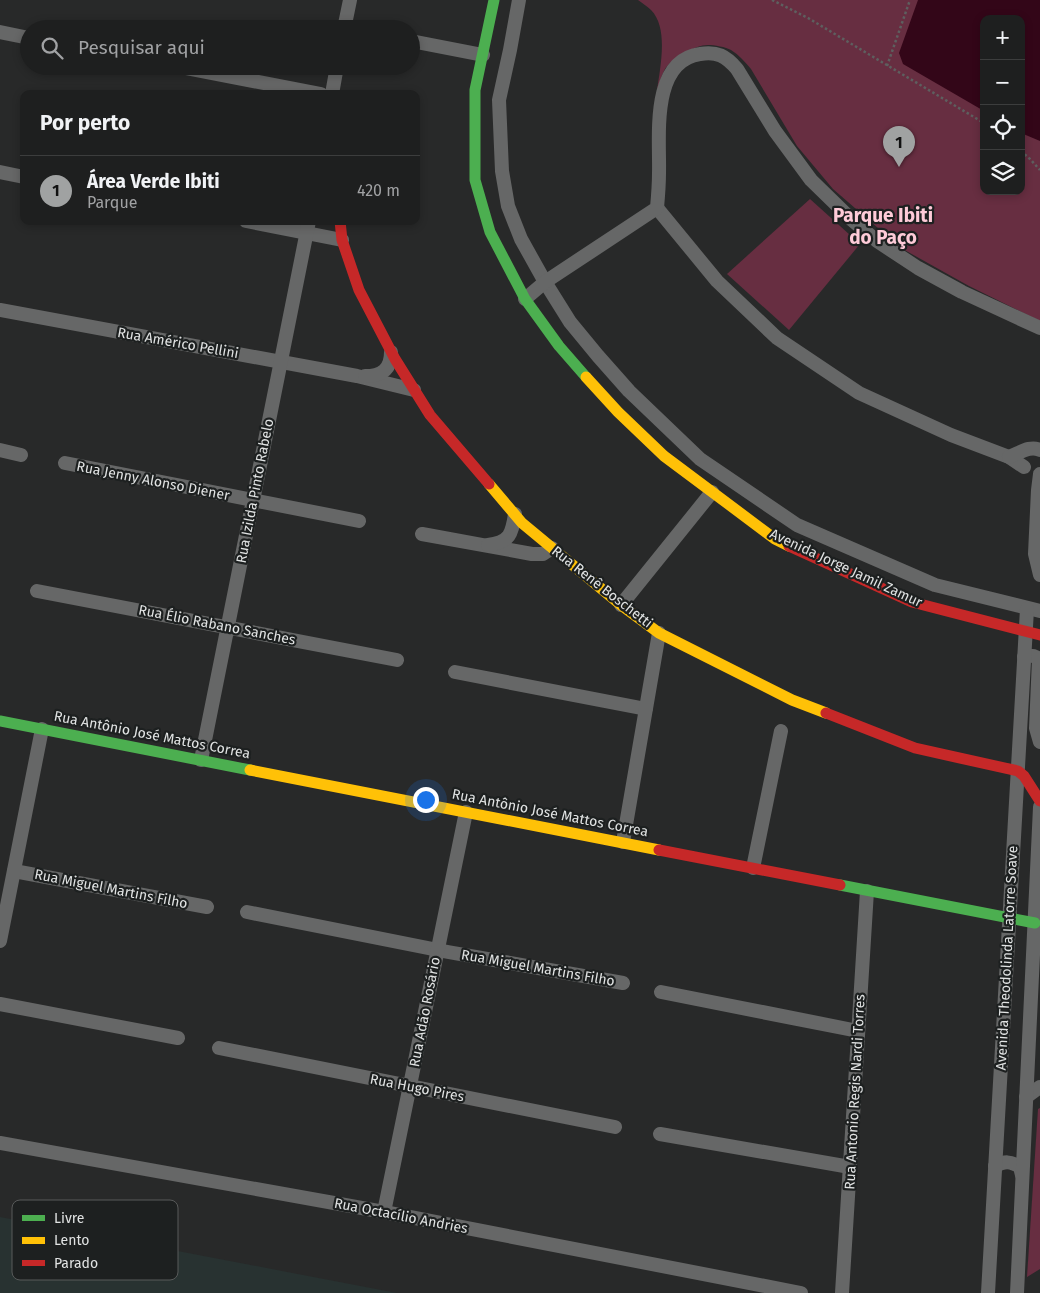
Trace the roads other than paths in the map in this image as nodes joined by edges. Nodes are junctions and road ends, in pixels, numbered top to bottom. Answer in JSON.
{"nodes":[{"id":1,"x":350,"y":0,"type":"edge"},
{"id":2,"x":494,"y":0,"type":"edge"},
{"id":3,"x":519,"y":0,"type":"edge"},
{"id":4,"x":348,"y":20,"type":"edge"},
{"id":5,"x":0,"y":32,"type":"edge"},
{"id":6,"x":20,"y":36,"type":"edge"},
{"id":7,"x":420,"y":43,"type":"edge"},
{"id":8,"x":483,"y":55,"type":"junction"},
{"id":9,"x":222,"y":75,"type":"edge"},
{"id":10,"x":335,"y":75,"type":"edge"},
{"id":11,"x":301,"y":90,"type":"edge"},
{"id":12,"x":333,"y":90,"type":"edge"},
{"id":13,"x":0,"y":172,"type":"edge"},
{"id":14,"x":20,"y":176,"type":"edge"},
{"id":15,"x":656,"y":208,"type":"junction"},
{"id":16,"x":287,"y":225,"type":"edge"},
{"id":17,"x":340,"y":225,"type":"edge"},
{"id":18,"x":307,"y":227,"type":"edge"},
{"id":19,"x":342,"y":240,"type":"junction"},
{"id":20,"x":545,"y":282,"type":"junction"},
{"id":21,"x":525,"y":300,"type":"junction"},
{"id":22,"x":0,"y":310,"type":"edge"},
{"id":23,"x":563,"y":311,"type":"junction"},
{"id":24,"x":544,"y":325,"type":"junction"},
{"id":25,"x":1040,"y":328,"type":"edge"},
{"id":26,"x":578,"y":331,"type":"junction"},
{"id":27,"x":558,"y":346,"type":"junction"},
{"id":28,"x":391,"y":352,"type":"junction"},
{"id":29,"x":281,"y":362,"type":"junction"},
{"id":30,"x":357,"y":376,"type":"junction"},
{"id":31,"x":414,"y":390,"type":"junction"},
{"id":32,"x":1040,"y":435,"type":"edge"},
{"id":33,"x":1032,"y":449,"type":"edge"},
{"id":34,"x":0,"y":450,"type":"edge"},
{"id":35,"x":21,"y":454,"type":"dead end"},
{"id":36,"x":1009,"y":457,"type":"junction"},
{"id":37,"x":65,"y":464,"type":"dead end"},
{"id":38,"x":1033,"y":471,"type":"edge"},
{"id":39,"x":712,"y":492,"type":"junction"},
{"id":40,"x":253,"y":500,"type":"junction"},
{"id":41,"x":515,"y":514,"type":"junction"},
{"id":42,"x":359,"y":521,"type":"dead end"},
{"id":43,"x":422,"y":534,"type":"dead end"},
{"id":44,"x":485,"y":545,"type":"junction"},
{"id":45,"x":552,"y":548,"type":"junction"},
{"id":46,"x":1040,"y":575,"type":"edge"},
{"id":47,"x":37,"y":591,"type":"dead end"},
{"id":48,"x":997,"y":601,"type":"junction"},
{"id":49,"x":621,"y":605,"type":"junction"},
{"id":50,"x":1033,"y":610,"type":"edge"},
{"id":51,"x":992,"y":623,"type":"junction"},
{"id":52,"x":227,"y":628,"type":"junction"},
{"id":53,"x":659,"y":632,"type":"junction"},
{"id":54,"x":1026,"y":632,"type":"junction"},
{"id":55,"x":1040,"y":635,"type":"edge"},
{"id":56,"x":1024,"y":657,"type":"junction"},
{"id":57,"x":397,"y":660,"type":"dead end"},
{"id":58,"x":455,"y":672,"type":"dead end"},
{"id":59,"x":646,"y":708,"type":"junction"},
{"id":60,"x":0,"y":721,"type":"edge"},
{"id":61,"x":42,"y":729,"type":"junction"},
{"id":62,"x":781,"y":731,"type":"dead end"},
{"id":63,"x":1040,"y":742,"type":"edge"},
{"id":64,"x":201,"y":760,"type":"junction"},
{"id":65,"x":1018,"y":772,"type":"junction"},
{"id":66,"x":1040,"y":801,"type":"edge"},
{"id":67,"x":1040,"y":807,"type":"edge"},
{"id":68,"x":466,"y":812,"type":"junction"},
{"id":69,"x":623,"y":842,"type":"junction"},
{"id":70,"x":753,"y":868,"type":"junction"},
{"id":71,"x":14,"y":871,"type":"junction"},
{"id":72,"x":867,"y":891,"type":"junction"},
{"id":73,"x":207,"y":907,"type":"dead end"},
{"id":74,"x":247,"y":912,"type":"dead end"},
{"id":75,"x":1009,"y":918,"type":"junction"},
{"id":76,"x":1034,"y":923,"type":"junction"},
{"id":77,"x":0,"y":941,"type":"edge"},
{"id":78,"x":438,"y":950,"type":"junction"},
{"id":79,"x":623,"y":983,"type":"dead end"},
{"id":80,"x":661,"y":992,"type":"dead end"},
{"id":81,"x":0,"y":1004,"type":"edge"},
{"id":82,"x":858,"y":1031,"type":"junction"},
{"id":83,"x":178,"y":1038,"type":"dead end"},
{"id":84,"x":219,"y":1048,"type":"dead end"},
{"id":85,"x":1028,"y":1050,"type":"junction"},
{"id":86,"x":1040,"y":1062,"type":"edge"},
{"id":87,"x":410,"y":1086,"type":"junction"},
{"id":88,"x":1040,"y":1087,"type":"edge"},
{"id":89,"x":1026,"y":1097,"type":"junction"},
{"id":90,"x":615,"y":1127,"type":"dead end"},
{"id":91,"x":660,"y":1134,"type":"dead end"},
{"id":92,"x":0,"y":1142,"type":"edge"},
{"id":93,"x":996,"y":1145,"type":"junction"},
{"id":94,"x":1023,"y":1153,"type":"junction"},
{"id":95,"x":995,"y":1166,"type":"junction"},
{"id":96,"x":850,"y":1167,"type":"junction"},
{"id":97,"x":1022,"y":1175,"type":"junction"},
{"id":98,"x":384,"y":1212,"type":"junction"},
{"id":99,"x":801,"y":1293,"type":"edge"},
{"id":100,"x":842,"y":1293,"type":"edge"},
{"id":101,"x":988,"y":1293,"type":"edge"},
{"id":102,"x":1017,"y":1293,"type":"edge"}],
"edges":[{"from":1,"to":4,"type":"street"},
{"from":2,"to":8,"type":"street","name":"Avenida Jorge Jamil Zamur"},
{"from":3,"to":20,"type":"street","name":"Avenida Jorge Jamil Zamur"},
{"from":5,"to":6,"type":"street"},
{"from":7,"to":8,"type":"street"},
{"from":8,"to":21,"type":"street","name":"Avenida Jorge Jamil Zamur"},
{"from":9,"to":11,"type":"street"},
{"from":10,"to":12,"type":"street"},
{"from":13,"to":14,"type":"street"},
{"from":15,"to":20,"type":"street"},
{"from":15,"to":25,"type":"street"},
{"from":15,"to":36,"type":"street"},
{"from":16,"to":18,"type":"street"},
{"from":17,"to":19,"type":"street","name":"Rua Renê Boschetti"},
{"from":18,"to":19,"type":"street"},
{"from":18,"to":29,"type":"street","name":"Rua Izilda Pinto Rabelo"},
{"from":19,"to":28,"type":"street","name":"Rua Renê Boschetti"},
{"from":20,"to":21,"type":"street"},
{"from":20,"to":23,"type":"street","name":"Avenida Jorge Jamil Zamur"},
{"from":21,"to":24,"type":"street","name":"Avenida Jorge Jamil Zamur"},
{"from":22,"to":29,"type":"street","name":"Rua Américo Pellini"},
{"from":23,"to":24,"type":"street"},
{"from":23,"to":26,"type":"street","name":"Avenida Jorge Jamil Zamur"},
{"from":24,"to":27,"type":"street","name":"Avenida Jorge Jamil Zamur"},
{"from":26,"to":27,"type":"street"},
{"from":26,"to":48,"type":"street","name":"Avenida Jorge Jamil Zamur"},
{"from":27,"to":39,"type":"street","name":"Avenida Jorge Jamil Zamur"},
{"from":28,"to":30,"type":"street","name":"Rua Américo Pellini"},
{"from":28,"to":31,"type":"street","name":"Rua Renê Boschetti"},
{"from":29,"to":30,"type":"street","name":"Rua Américo Pellini"},
{"from":29,"to":40,"type":"street","name":"Rua Izilda Pinto Rabelo"},
{"from":30,"to":31,"type":"street","name":"Rua Américo Pellini"},
{"from":31,"to":41,"type":"street","name":"Rua Renê Boschetti"},
{"from":32,"to":33,"type":"street"},
{"from":33,"to":36,"type":"street"},
{"from":33,"to":38,"type":"street"},
{"from":34,"to":35,"type":"street"},
{"from":36,"to":38,"type":"street"},
{"from":37,"to":40,"type":"street","name":"Rua Jenny Alonso Diener"},
{"from":38,"to":46,"type":"street"},
{"from":39,"to":49,"type":"street"},
{"from":39,"to":51,"type":"street","name":"Avenida Jorge Jamil Zamur"},
{"from":40,"to":42,"type":"street","name":"Rua Jenny Alonso Diener"},
{"from":40,"to":52,"type":"street","name":"Rua Izilda Pinto Rabelo"},
{"from":41,"to":44,"type":"street"},
{"from":41,"to":45,"type":"street","name":"Rua Renê Boschetti"},
{"from":43,"to":44,"type":"street"},
{"from":44,"to":45,"type":"street"},
{"from":45,"to":49,"type":"street","name":"Rua Renê Boschetti"},
{"from":47,"to":52,"type":"street","name":"Rua Élio Rabano Sanches"},
{"from":48,"to":50,"type":"street","name":"Avenida Jorge Jamil Zamur"},
{"from":48,"to":51,"type":"street"},
{"from":49,"to":53,"type":"street","name":"Rua Renê Boschetti"},
{"from":50,"to":54,"type":"street","name":"Avenida Theodolinda Latorre Soave"},
{"from":51,"to":54,"type":"street","name":"Avenida Jorge Jamil Zamur"},
{"from":52,"to":57,"type":"street","name":"Rua Élio Rabano Sanches"},
{"from":52,"to":64,"type":"street","name":"Rua Izilda Pinto Rabelo"},
{"from":53,"to":59,"type":"street"},
{"from":53,"to":65,"type":"street","name":"Rua Renê Boschetti"},
{"from":54,"to":55,"type":"street","name":"Avenida Jorge Jamil Zamur"},
{"from":54,"to":56,"type":"street","name":"Avenida Theodolinda Latorre Soave"},
{"from":56,"to":63,"type":"street"},
{"from":56,"to":65,"type":"street","name":"Avenida Theodolinda Latorre Soave"},
{"from":58,"to":59,"type":"street"},
{"from":59,"to":69,"type":"street"},
{"from":60,"to":61,"type":"street","name":"Rua Antônio José Mattos Correa"},
{"from":61,"to":64,"type":"street","name":"Rua Antônio José Mattos Correa"},
{"from":61,"to":71,"type":"street"},
{"from":62,"to":70,"type":"street"},
{"from":64,"to":68,"type":"street","name":"Rua Antônio José Mattos Correa"},
{"from":65,"to":66,"type":"street"},
{"from":65,"to":75,"type":"street","name":"Avenida Theodolinda Latorre Soave"},
{"from":67,"to":76,"type":"street","name":"Avenida Theodolinda Latorre Soave"},
{"from":68,"to":69,"type":"street","name":"Rua Antônio José Mattos Correa"},
{"from":68,"to":78,"type":"street","name":"Rua Adão Rosário"},
{"from":69,"to":70,"type":"street","name":"Rua Antônio José Mattos Correa"},
{"from":70,"to":72,"type":"street","name":"Rua Antônio José Mattos Correa"},
{"from":71,"to":73,"type":"street","name":"Rua Miguel Martins Filho"},
{"from":71,"to":77,"type":"street"},
{"from":72,"to":75,"type":"street","name":"Rua Antônio José Mattos Correa"},
{"from":72,"to":82,"type":"street","name":"Rua Antonio Regis Nardi Torres"},
{"from":74,"to":78,"type":"street","name":"Rua Miguel Martins Filho"},
{"from":75,"to":76,"type":"street","name":"Rua Antônio José Mattos Correa"},
{"from":75,"to":93,"type":"street","name":"Avenida Theodolinda Latorre Soave"},
{"from":76,"to":85,"type":"street","name":"Avenida Theodolinda Latorre Soave"},
{"from":78,"to":79,"type":"street","name":"Rua Miguel Martins Filho"},
{"from":78,"to":87,"type":"street","name":"Rua Adão Rosário"},
{"from":80,"to":82,"type":"street"},
{"from":81,"to":83,"type":"street"},
{"from":82,"to":96,"type":"street","name":"Rua Antonio Regis Nardi Torres"},
{"from":84,"to":87,"type":"street","name":"Rua Hugo Pires"},
{"from":85,"to":86,"type":"street"},
{"from":85,"to":89,"type":"street","name":"Avenida Theodolinda Latorre Soave"},
{"from":87,"to":90,"type":"street","name":"Rua Hugo Pires"},
{"from":87,"to":98,"type":"street","name":"Rua Adão Rosário"},
{"from":88,"to":89,"type":"street"},
{"from":89,"to":94,"type":"street","name":"Avenida Theodolinda Latorre Soave"},
{"from":91,"to":96,"type":"street"},
{"from":92,"to":98,"type":"street","name":"Rua Octacílio Andries"},
{"from":93,"to":94,"type":"street"},
{"from":93,"to":95,"type":"street","name":"Avenida Theodolinda Latorre Soave"},
{"from":94,"to":97,"type":"street","name":"Avenida Theodolinda Latorre Soave"},
{"from":95,"to":97,"type":"street"},
{"from":95,"to":101,"type":"street","name":"Avenida Theodolinda Latorre Soave"},
{"from":96,"to":100,"type":"street","name":"Rua Antonio Regis Nardi Torres"},
{"from":97,"to":102,"type":"street","name":"Avenida Theodolinda Latorre Soave"},
{"from":98,"to":99,"type":"street","name":"Rua Octacílio Andries"}]}
